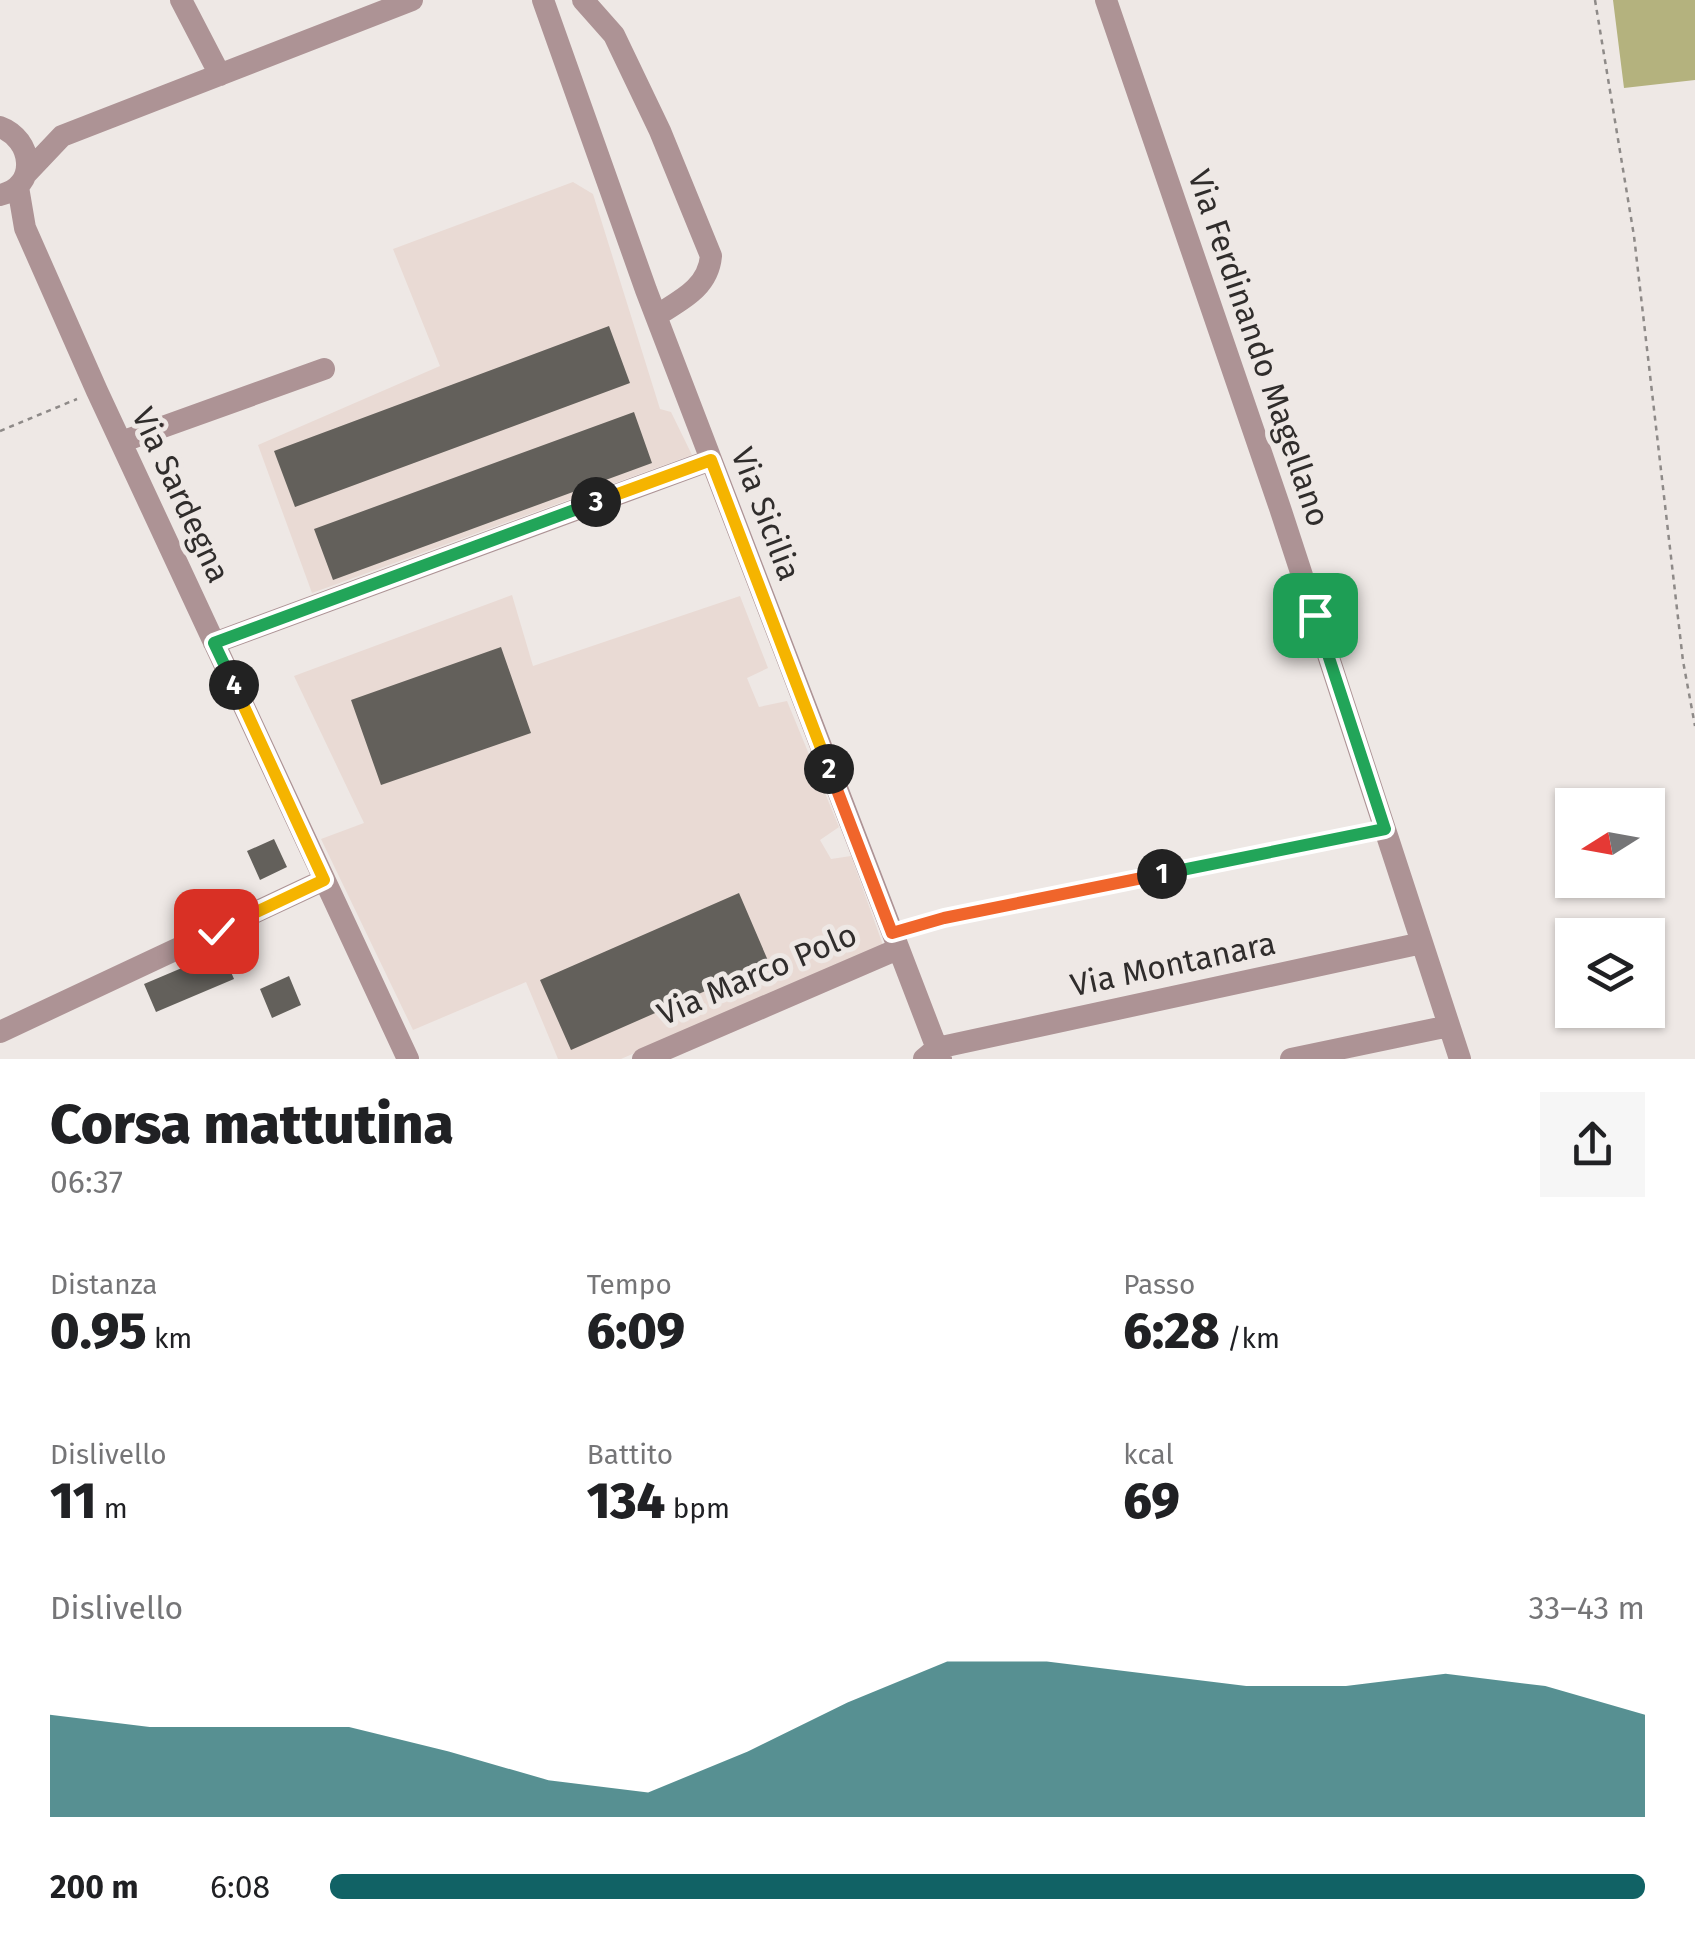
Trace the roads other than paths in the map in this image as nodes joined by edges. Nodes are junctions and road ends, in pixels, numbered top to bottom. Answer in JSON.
{"nodes":[{"id":1,"x":181,"y":0,"type":"edge"},
{"id":2,"x":412,"y":0,"type":"edge"},
{"id":3,"x":543,"y":0,"type":"edge"},
{"id":4,"x":583,"y":0,"type":"edge"},
{"id":5,"x":1106,"y":0,"type":"edge"},
{"id":6,"x":220,"y":74,"type":"junction"},
{"id":7,"x":6,"y":129,"type":"edge"},
{"id":8,"x":62,"y":136,"type":"junction"},
{"id":9,"x":15,"y":185,"type":"edge"},
{"id":10,"x":0,"y":204,"type":"edge"},
{"id":11,"x":25,"y":228,"type":"junction"},
{"id":12,"x":656,"y":316,"type":"junction"},
{"id":13,"x":324,"y":369,"type":"dead end"},
{"id":14,"x":121,"y":442,"type":"junction"},
{"id":15,"x":711,"y":460,"type":"junction"},
{"id":16,"x":214,"y":643,"type":"junction"},
{"id":17,"x":324,"y":880,"type":"junction"},
{"id":18,"x":895,"y":941,"type":"junction"},
{"id":19,"x":1422,"y":943,"type":"junction"},
{"id":20,"x":1449,"y":1026,"type":"junction"},
{"id":21,"x":0,"y":1032,"type":"edge"},
{"id":22,"x":934,"y":1055,"type":"edge"},
{"id":23,"x":408,"y":1059,"type":"edge"},
{"id":24,"x":643,"y":1059,"type":"edge"},
{"id":25,"x":1291,"y":1059,"type":"edge"},
{"id":26,"x":1460,"y":1059,"type":"edge"}],
"edges":[{"from":1,"to":6,"type":"street"},
{"from":2,"to":6,"type":"street"},
{"from":3,"to":12,"type":"street","name":"Via Sicilia"},
{"from":4,"to":12,"type":"street"},
{"from":5,"to":19,"type":"street","name":"Via Ferdinando Magellano"},
{"from":6,"to":8,"type":"street"},
{"from":7,"to":8,"type":"street"},
{"from":7,"to":9,"type":"street","name":"Via Sardegna"},
{"from":8,"to":9,"type":"street"},
{"from":9,"to":11,"type":"street","name":"Via Sardegna"},
{"from":10,"to":11,"type":"street","name":"Via Sardegna"},
{"from":11,"to":14,"type":"street","name":"Via Sardegna"},
{"from":12,"to":15,"type":"street","name":"Via Sicilia"},
{"from":13,"to":14,"type":"street"},
{"from":14,"to":16,"type":"street","name":"Via Sardegna"},
{"from":15,"to":16,"type":"street"},
{"from":15,"to":18,"type":"street","name":"Via Sicilia"},
{"from":16,"to":17,"type":"street","name":"Via Sardegna"},
{"from":17,"to":21,"type":"street"},
{"from":17,"to":23,"type":"street","name":"Via Sardegna"},
{"from":18,"to":22,"type":"street","name":"Via Sicilia"},
{"from":18,"to":24,"type":"street","name":"Via Marco Polo"},
{"from":19,"to":20,"type":"street","name":"Via Ferdinando Magellano"},
{"from":19,"to":22,"type":"street","name":"Via Montanara"},
{"from":20,"to":25,"type":"street"},
{"from":20,"to":26,"type":"street","name":"Via Ferdinando Magellano"}]}
